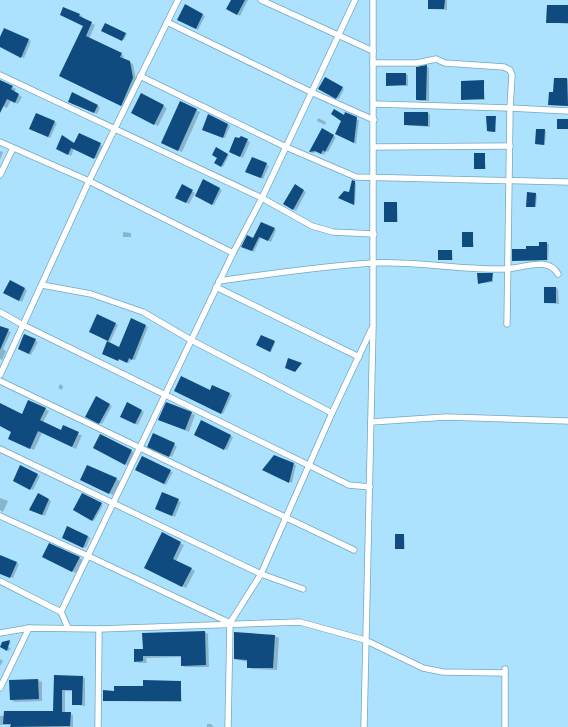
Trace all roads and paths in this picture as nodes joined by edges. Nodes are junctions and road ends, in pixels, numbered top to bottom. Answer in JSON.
{"nodes":[{"id":1,"x":178,"y":0,"type":"edge"},
{"id":2,"x":261,"y":0,"type":"edge"},
{"id":3,"x":355,"y":0,"type":"edge"},
{"id":4,"x":373,"y":0,"type":"edge"},
{"id":5,"x":167,"y":22,"type":"junction"},
{"id":6,"x":338,"y":36,"type":"junction"},
{"id":7,"x":373,"y":51,"type":"junction"},
{"id":8,"x":373,"y":63,"type":"junction"},
{"id":9,"x":0,"y":75,"type":"edge"},
{"id":10,"x":140,"y":76,"type":"junction"},
{"id":11,"x":311,"y":92,"type":"junction"},
{"id":12,"x":374,"y":104,"type":"junction"},
{"id":13,"x":510,"y":108,"type":"junction"},
{"id":14,"x":568,"y":111,"type":"edge"},
{"id":15,"x":374,"y":120,"type":"junction"},
{"id":16,"x":114,"y":129,"type":"junction"},
{"id":17,"x":0,"y":142,"type":"edge"},
{"id":18,"x":286,"y":146,"type":"junction"},
{"id":19,"x":510,"y":146,"type":"junction"},
{"id":20,"x":13,"y":148,"type":"junction"},
{"id":21,"x":374,"y":148,"type":"junction"},
{"id":22,"x":0,"y":175,"type":"edge"},
{"id":23,"x":374,"y":178,"type":"junction"},
{"id":24,"x":89,"y":181,"type":"junction"},
{"id":25,"x":510,"y":182,"type":"junction"},
{"id":26,"x":568,"y":182,"type":"edge"},
{"id":27,"x":262,"y":198,"type":"junction"},
{"id":28,"x":374,"y":234,"type":"junction"},
{"id":29,"x":233,"y":253,"type":"junction"},
{"id":30,"x":374,"y":263,"type":"junction"},
{"id":31,"x":506,"y":269,"type":"junction"},
{"id":32,"x":558,"y":274,"type":"dead end"},
{"id":33,"x":218,"y":284,"type":"junction"},
{"id":34,"x":42,"y":285,"type":"junction"},
{"id":35,"x":0,"y":312,"type":"edge"},
{"id":36,"x":507,"y":324,"type":"dead end"},
{"id":37,"x":23,"y":325,"type":"junction"},
{"id":38,"x":373,"y":326,"type":"junction"},
{"id":39,"x":191,"y":340,"type":"junction"},
{"id":40,"x":359,"y":357,"type":"junction"},
{"id":41,"x":0,"y":375,"type":"edge"},
{"id":42,"x":0,"y":381,"type":"edge"},
{"id":43,"x":165,"y":394,"type":"junction"},
{"id":44,"x":332,"y":413,"type":"junction"},
{"id":45,"x":568,"y":421,"type":"edge"},
{"id":46,"x":371,"y":422,"type":"junction"},
{"id":47,"x":139,"y":448,"type":"junction"},
{"id":48,"x":0,"y":449,"type":"edge"},
{"id":49,"x":309,"y":464,"type":"junction"},
{"id":50,"x":370,"y":487,"type":"junction"},
{"id":51,"x":113,"y":504,"type":"junction"},
{"id":52,"x":0,"y":516,"type":"edge"},
{"id":53,"x":286,"y":518,"type":"junction"},
{"id":54,"x":354,"y":550,"type":"dead end"},
{"id":55,"x":88,"y":556,"type":"junction"},
{"id":56,"x":261,"y":574,"type":"junction"},
{"id":57,"x":0,"y":581,"type":"edge"},
{"id":58,"x":303,"y":589,"type":"dead end"},
{"id":59,"x":62,"y":612,"type":"junction"},
{"id":60,"x":230,"y":623,"type":"junction"},
{"id":61,"x":29,"y":628,"type":"junction"},
{"id":62,"x":68,"y":628,"type":"junction"},
{"id":63,"x":99,"y":629,"type":"junction"},
{"id":64,"x":0,"y":633,"type":"edge"},
{"id":65,"x":365,"y":640,"type":"junction"},
{"id":66,"x":0,"y":688,"type":"edge"},
{"id":67,"x":98,"y":727,"type":"edge"},
{"id":68,"x":228,"y":727,"type":"edge"},
{"id":69,"x":364,"y":727,"type":"edge"},
{"id":70,"x":505,"y":727,"type":"edge"}],
"edges":[{"from":1,"to":5,"type":"street"},
{"from":2,"to":6,"type":"street"},
{"from":3,"to":6,"type":"street"},
{"from":4,"to":7,"type":"street"},
{"from":5,"to":10,"type":"street"},
{"from":5,"to":11,"type":"street"},
{"from":6,"to":7,"type":"street"},
{"from":6,"to":11,"type":"street"},
{"from":7,"to":8,"type":"street"},
{"from":8,"to":12,"type":"street"},
{"from":8,"to":13,"type":"street"},
{"from":9,"to":16,"type":"street"},
{"from":10,"to":16,"type":"street"},
{"from":10,"to":18,"type":"street"},
{"from":11,"to":15,"type":"street"},
{"from":11,"to":18,"type":"street"},
{"from":12,"to":13,"type":"street"},
{"from":12,"to":15,"type":"street"},
{"from":13,"to":14,"type":"street"},
{"from":13,"to":19,"type":"street"},
{"from":15,"to":21,"type":"street"},
{"from":16,"to":24,"type":"street"},
{"from":16,"to":27,"type":"street"},
{"from":17,"to":20,"type":"street"},
{"from":18,"to":23,"type":"street"},
{"from":18,"to":27,"type":"street"},
{"from":19,"to":21,"type":"street"},
{"from":19,"to":25,"type":"street"},
{"from":20,"to":22,"type":"street"},
{"from":20,"to":24,"type":"street"},
{"from":21,"to":23,"type":"street"},
{"from":23,"to":25,"type":"street"},
{"from":23,"to":28,"type":"street"},
{"from":24,"to":29,"type":"street"},
{"from":24,"to":34,"type":"street"},
{"from":25,"to":26,"type":"street"},
{"from":25,"to":31,"type":"street"},
{"from":27,"to":28,"type":"street"},
{"from":27,"to":29,"type":"street"},
{"from":28,"to":30,"type":"street"},
{"from":29,"to":33,"type":"street"},
{"from":30,"to":31,"type":"street"},
{"from":30,"to":33,"type":"street"},
{"from":30,"to":38,"type":"street"},
{"from":31,"to":32,"type":"street"},
{"from":31,"to":36,"type":"street"},
{"from":33,"to":39,"type":"street"},
{"from":33,"to":40,"type":"street"},
{"from":34,"to":37,"type":"street"},
{"from":34,"to":39,"type":"street"},
{"from":35,"to":37,"type":"street"},
{"from":37,"to":41,"type":"street"},
{"from":37,"to":43,"type":"street"},
{"from":38,"to":40,"type":"street"},
{"from":38,"to":46,"type":"street"},
{"from":39,"to":43,"type":"street"},
{"from":39,"to":44,"type":"street"},
{"from":40,"to":44,"type":"street"},
{"from":42,"to":47,"type":"street"},
{"from":43,"to":47,"type":"street"},
{"from":43,"to":49,"type":"street"},
{"from":44,"to":49,"type":"street"},
{"from":45,"to":46,"type":"street"},
{"from":46,"to":50,"type":"street"},
{"from":47,"to":51,"type":"street"},
{"from":47,"to":53,"type":"street"},
{"from":48,"to":51,"type":"street"},
{"from":49,"to":50,"type":"street"},
{"from":49,"to":53,"type":"street"},
{"from":50,"to":65,"type":"street"},
{"from":51,"to":55,"type":"street"},
{"from":51,"to":56,"type":"street"},
{"from":52,"to":55,"type":"street"},
{"from":53,"to":54,"type":"street"},
{"from":53,"to":56,"type":"street"},
{"from":55,"to":59,"type":"street"},
{"from":55,"to":60,"type":"street"},
{"from":56,"to":58,"type":"street"},
{"from":56,"to":60,"type":"street"},
{"from":57,"to":59,"type":"street"},
{"from":59,"to":62,"type":"street"},
{"from":60,"to":63,"type":"street"},
{"from":60,"to":65,"type":"street"},
{"from":60,"to":68,"type":"street"},
{"from":61,"to":62,"type":"street"},
{"from":61,"to":64,"type":"street"},
{"from":61,"to":66,"type":"street"},
{"from":62,"to":63,"type":"street"},
{"from":63,"to":67,"type":"street"},
{"from":65,"to":69,"type":"street"},
{"from":65,"to":70,"type":"street"}]}
